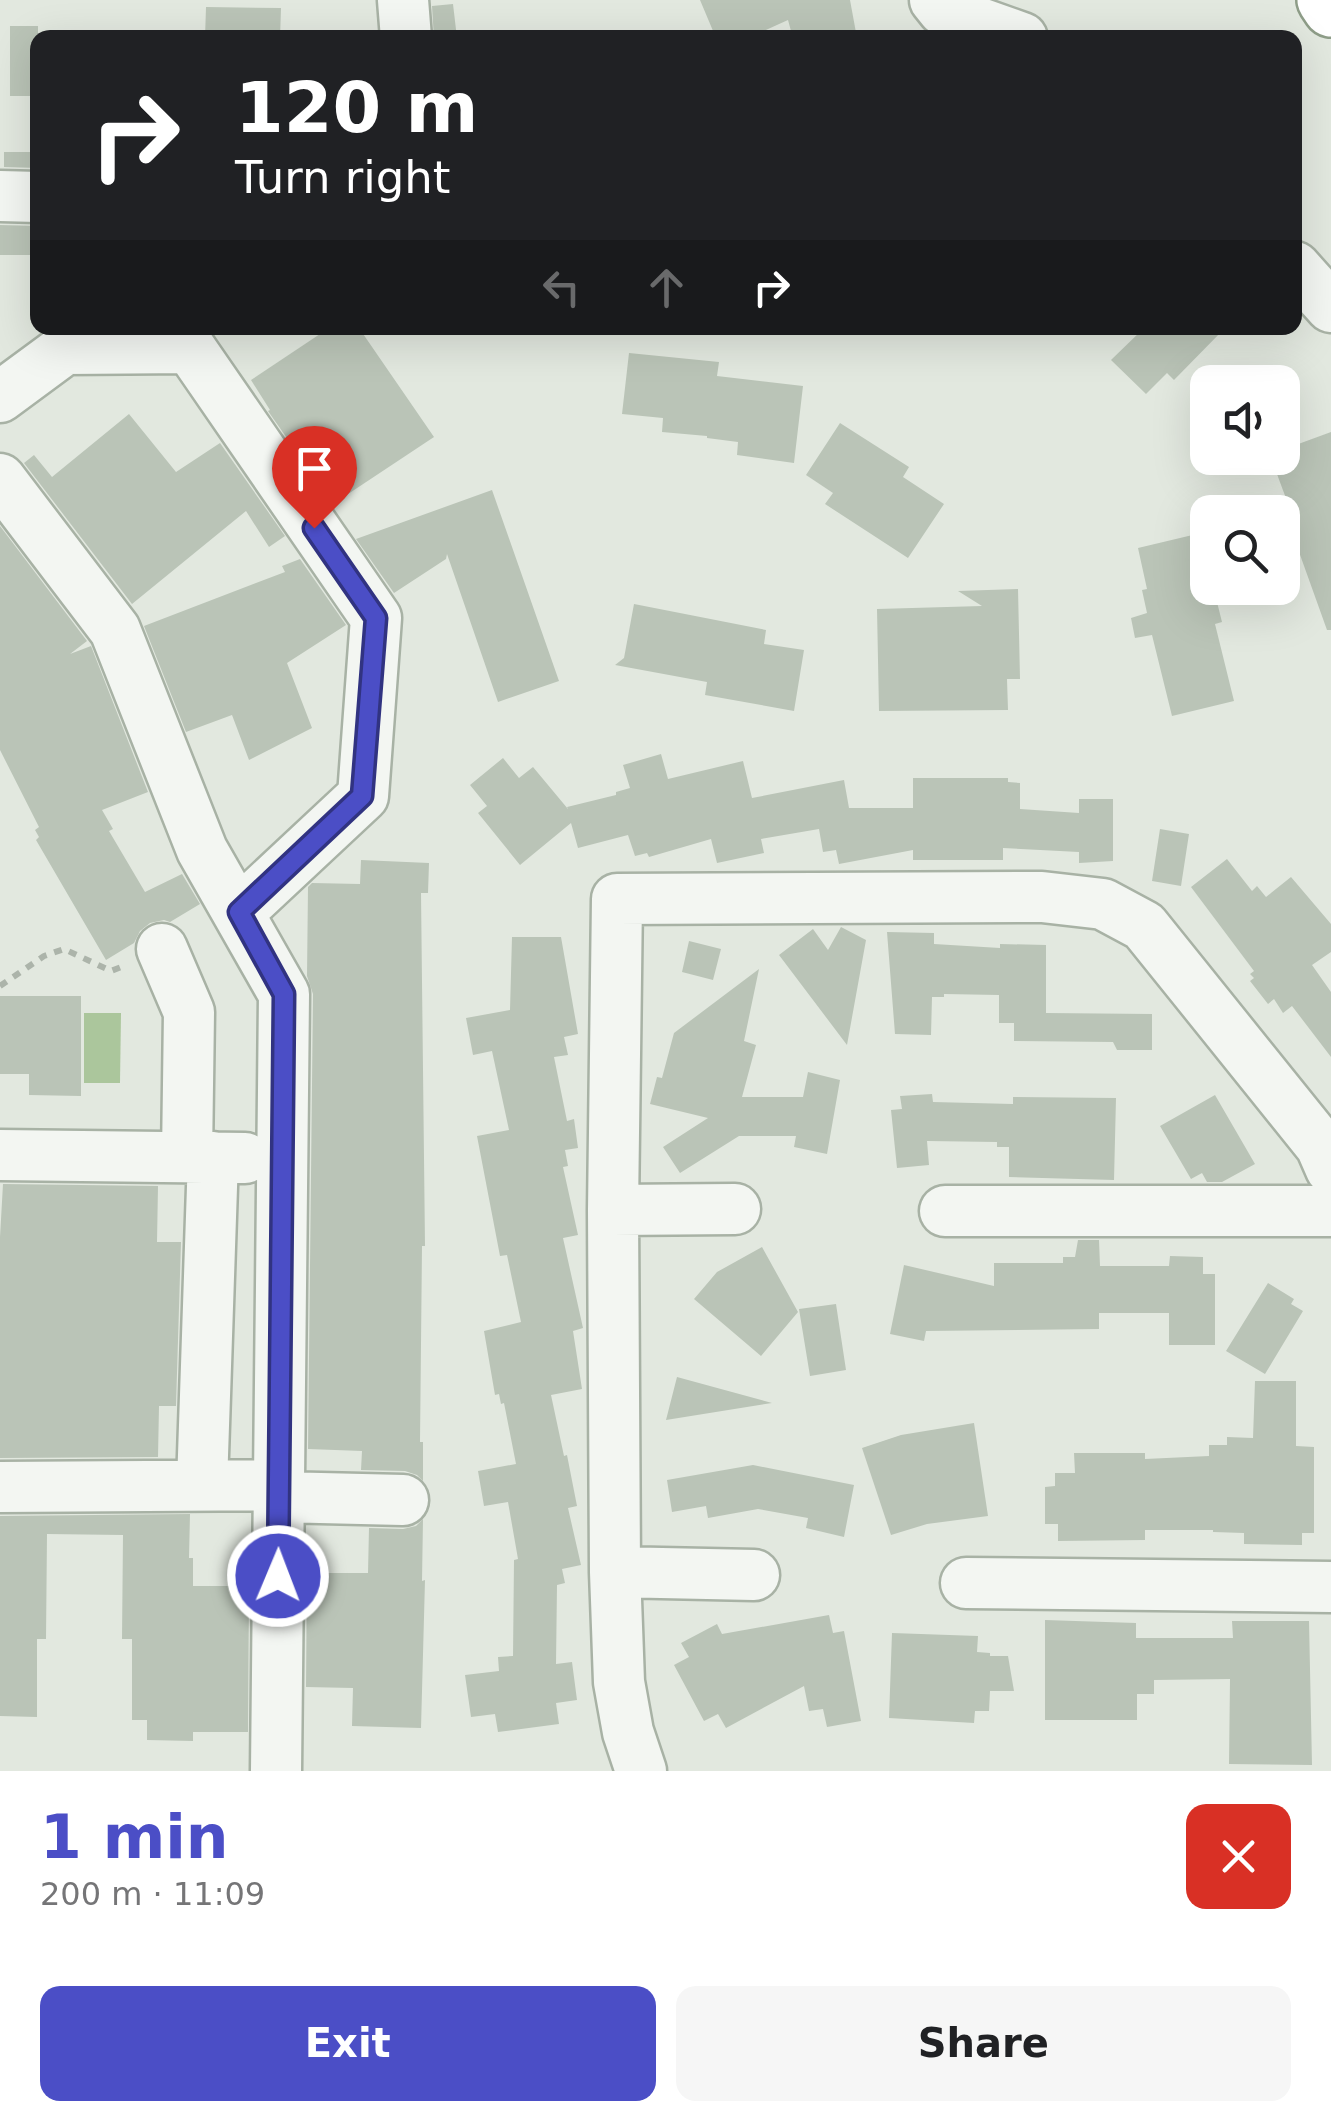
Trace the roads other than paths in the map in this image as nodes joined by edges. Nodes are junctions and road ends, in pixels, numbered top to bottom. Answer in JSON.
{"nodes":[{"id":1,"x":403,"y":0,"type":"edge"},
{"id":2,"x":935,"y":0,"type":"edge"},
{"id":3,"x":1325,"y":0,"type":"edge"},
{"id":4,"x":1331,"y":10,"type":"edge"},
{"id":5,"x":405,"y":30,"type":"edge"},
{"id":6,"x":999,"y":30,"type":"edge"},
{"id":7,"x":0,"y":196,"type":"edge"},
{"id":8,"x":30,"y":197,"type":"edge"},
{"id":9,"x":1302,"y":275,"type":"edge"},
{"id":10,"x":1331,"y":307,"type":"edge"},
{"id":11,"x":0,"y":397,"type":"edge"},
{"id":12,"x":0,"y":479,"type":"edge"},
{"id":13,"x":239,"y":912,"type":"junction"},
{"id":14,"x":162,"y":948,"type":"road end"},
{"id":15,"x":0,"y":1155,"type":"edge"},
{"id":16,"x":200,"y":1158,"type":"junction"},
{"id":17,"x":283,"y":1159,"type":"junction"},
{"id":18,"x":1331,"y":1169,"type":"edge"},
{"id":19,"x":613,"y":1210,"type":"junction"},
{"id":20,"x":734,"y":1210,"type":"dead end"},
{"id":21,"x":945,"y":1210,"type":"dead end"},
{"id":22,"x":1331,"y":1210,"type":"edge"},
{"id":23,"x":202,"y":1485,"type":"junction"},
{"id":24,"x":0,"y":1487,"type":"edge"},
{"id":25,"x":279,"y":1491,"type":"junction"},
{"id":26,"x":402,"y":1500,"type":"dead end"},
{"id":27,"x":615,"y":1572,"type":"junction"},
{"id":28,"x":754,"y":1575,"type":"dead end"},
{"id":29,"x":966,"y":1582,"type":"dead end"},
{"id":30,"x":1331,"y":1587,"type":"edge"},
{"id":31,"x":276,"y":1771,"type":"edge"},
{"id":32,"x":641,"y":1771,"type":"edge"}],
"edges":[{"from":1,"to":5,"type":"lane"},
{"from":2,"to":6,"type":"lane"},
{"from":3,"to":4,"type":"highway"},
{"from":7,"to":8,"type":"lane"},
{"from":9,"to":10,"type":"lane"},
{"from":11,"to":13,"type":"lane"},
{"from":12,"to":13,"type":"lane"},
{"from":13,"to":17,"type":"lane"},
{"from":14,"to":16,"type":"lane"},
{"from":15,"to":16,"type":"lane"},
{"from":16,"to":17,"type":"lane"},
{"from":16,"to":23,"type":"lane"},
{"from":17,"to":25,"type":"lane"},
{"from":18,"to":19,"type":"lane"},
{"from":19,"to":20,"type":"lane"},
{"from":19,"to":27,"type":"lane"},
{"from":21,"to":22,"type":"lane"},
{"from":23,"to":24,"type":"lane"},
{"from":23,"to":25,"type":"lane"},
{"from":25,"to":26,"type":"lane"},
{"from":25,"to":31,"type":"lane"},
{"from":27,"to":28,"type":"lane"},
{"from":27,"to":32,"type":"lane"},
{"from":29,"to":30,"type":"lane"}]}
